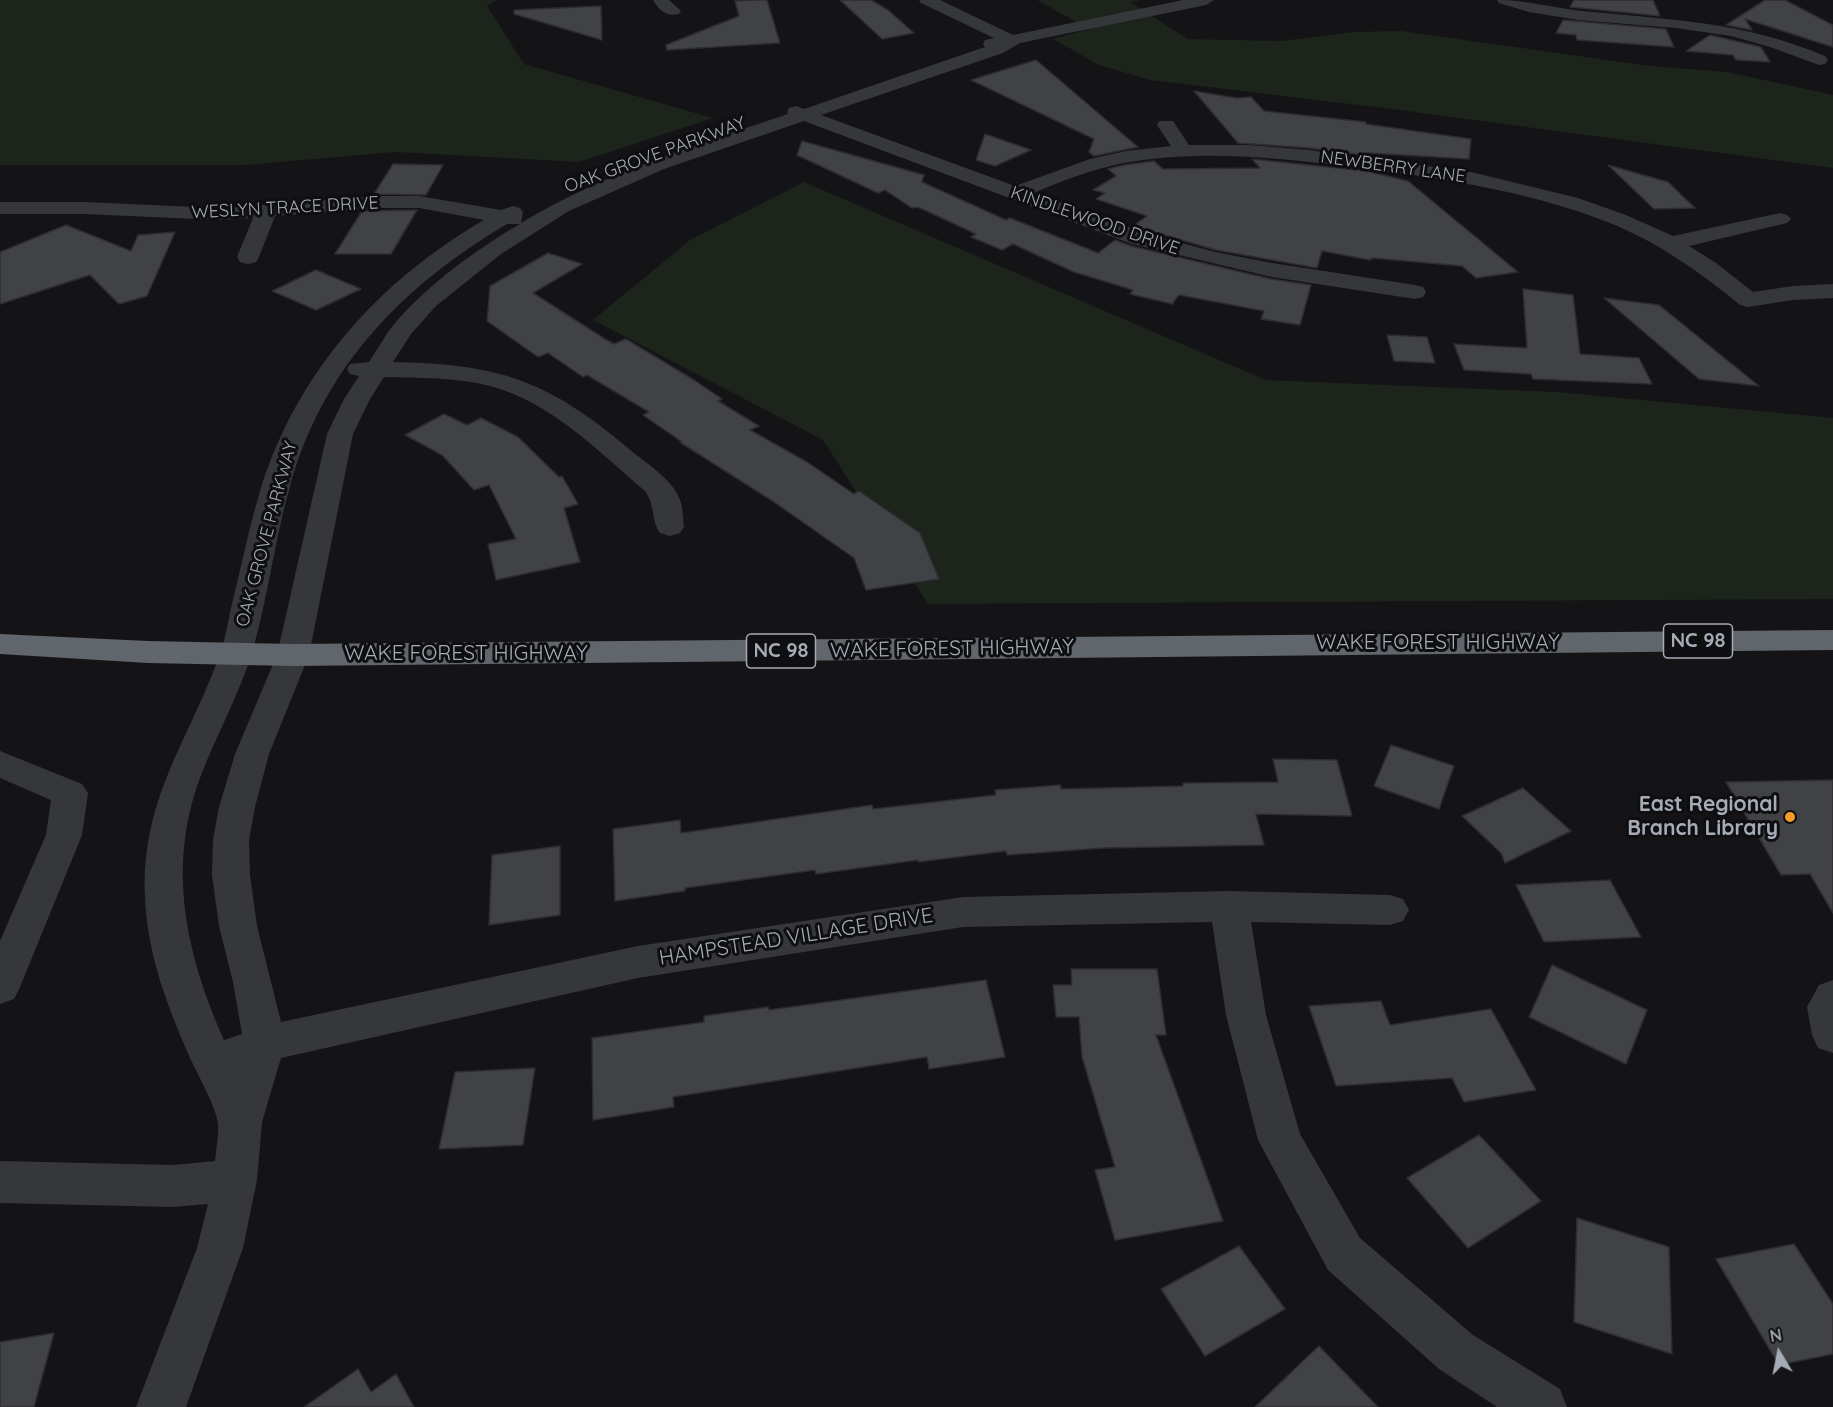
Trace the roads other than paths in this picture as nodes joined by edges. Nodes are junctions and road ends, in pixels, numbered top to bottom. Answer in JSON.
{"nodes":[{"id":1,"x":661,"y":0,"type":"edge"},
{"id":2,"x":927,"y":0,"type":"edge"},
{"id":3,"x":1206,"y":0,"type":"edge"},
{"id":4,"x":1505,"y":0,"type":"edge"},
{"id":5,"x":673,"y":11,"type":"dead end"},
{"id":6,"x":1013,"y":41,"type":"junction"},
{"id":7,"x":1819,"y":60,"type":"dead end"},
{"id":8,"x":794,"y":111,"type":"junction"},
{"id":9,"x":1166,"y":125,"type":"dead end"},
{"id":10,"x":1184,"y":151,"type":"junction"},
{"id":11,"x":1014,"y":194,"type":"junction"},
{"id":12,"x":0,"y":208,"type":"edge"},
{"id":13,"x":266,"y":212,"type":"junction"},
{"id":14,"x":504,"y":217,"type":"junction"},
{"id":15,"x":1780,"y":219,"type":"dead end"},
{"id":16,"x":533,"y":224,"type":"junction"},
{"id":17,"x":1673,"y":243,"type":"junction"},
{"id":18,"x":248,"y":257,"type":"dead end"},
{"id":19,"x":1833,"y":291,"type":"edge"},
{"id":20,"x":1415,"y":292,"type":"dead end"},
{"id":21,"x":330,"y":368,"type":"junction"},
{"id":22,"x":376,"y":369,"type":"junction"},
{"id":23,"x":670,"y":527,"type":"dead end"},
{"id":24,"x":1833,"y":640,"type":"edge"},
{"id":25,"x":0,"y":644,"type":"edge"},
{"id":26,"x":236,"y":655,"type":"junction"},
{"id":27,"x":293,"y":655,"type":"junction"},
{"id":28,"x":0,"y":764,"type":"edge"},
{"id":29,"x":1228,"y":906,"type":"junction"},
{"id":30,"x":1390,"y":910,"type":"dead end"},
{"id":31,"x":0,"y":987,"type":"edge"},
{"id":32,"x":1833,"y":998,"type":"edge"},
{"id":33,"x":1833,"y":1035,"type":"edge"},
{"id":34,"x":265,"y":1044,"type":"junction"},
{"id":35,"x":214,"y":1062,"type":"junction"},
{"id":36,"x":240,"y":1122,"type":"junction"},
{"id":37,"x":235,"y":1180,"type":"junction"},
{"id":38,"x":0,"y":1182,"type":"edge"},
{"id":39,"x":161,"y":1407,"type":"edge"},
{"id":40,"x":1542,"y":1407,"type":"edge"}],
"edges":[{"from":1,"to":5,"type":"street"},
{"from":2,"to":6,"type":"street"},
{"from":3,"to":6,"type":"street","name":"OAK GROVE PARKWAY"},
{"from":4,"to":7,"type":"street"},
{"from":6,"to":8,"type":"street","name":"OAK GROVE PARKWAY"},
{"from":8,"to":11,"type":"street","name":"KINDLEWOOD DRIVE"},
{"from":8,"to":14,"type":"street","name":"OAK GROVE PARKWAY"},
{"from":8,"to":16,"type":"street","name":"OAK GROVE PARKWAY"},
{"from":9,"to":10,"type":"street"},
{"from":10,"to":11,"type":"street","name":"NEWBERRY LANE"},
{"from":10,"to":17,"type":"street","name":"NEWBERRY LANE"},
{"from":11,"to":20,"type":"street","name":"KINDLEWOOD DRIVE"},
{"from":12,"to":13,"type":"street","name":"WESLYN TRACE DRIVE"},
{"from":13,"to":14,"type":"street","name":"WESLYN TRACE DRIVE"},
{"from":13,"to":18,"type":"street"},
{"from":14,"to":16,"type":"street","name":"WESLYN TRACE DRIVE"},
{"from":14,"to":21,"type":"street","name":"OAK GROVE PARKWAY"},
{"from":15,"to":17,"type":"street"},
{"from":16,"to":22,"type":"street","name":"OAK GROVE PARKWAY"},
{"from":17,"to":19,"type":"street","name":"NEWBERRY LANE"},
{"from":21,"to":22,"type":"street"},
{"from":21,"to":26,"type":"street","name":"OAK GROVE PARKWAY"},
{"from":22,"to":23,"type":"street"},
{"from":22,"to":27,"type":"street","name":"OAK GROVE PARKWAY"},
{"from":24,"to":27,"type":"highway","name":"WAKE FOREST HIGHWAY","number":"NC 98"},
{"from":25,"to":26,"type":"highway","name":"WAKE FOREST HIGHWAY","number":"NC 98"},
{"from":26,"to":27,"type":"highway","name":"WAKE FOREST HIGHWAY","number":"NC 98"},
{"from":26,"to":35,"type":"street","name":"OAK GROVE PARKWAY"},
{"from":27,"to":34,"type":"street","name":"OAK GROVE PARKWAY"},
{"from":28,"to":31,"type":"street"},
{"from":29,"to":30,"type":"street","name":"HAMPSTEAD VILLAGE DRIVE"},
{"from":29,"to":34,"type":"street","name":"HAMPSTEAD VILLAGE DRIVE"},
{"from":29,"to":40,"type":"street"},
{"from":32,"to":33,"type":"street"},
{"from":34,"to":35,"type":"street","name":"HAMPSTEAD VILLAGE DRIVE"},
{"from":34,"to":36,"type":"street"},
{"from":35,"to":36,"type":"street","name":"OAK GROVE PARKWAY"},
{"from":36,"to":37,"type":"street"},
{"from":37,"to":38,"type":"street"},
{"from":37,"to":39,"type":"street"}]}
